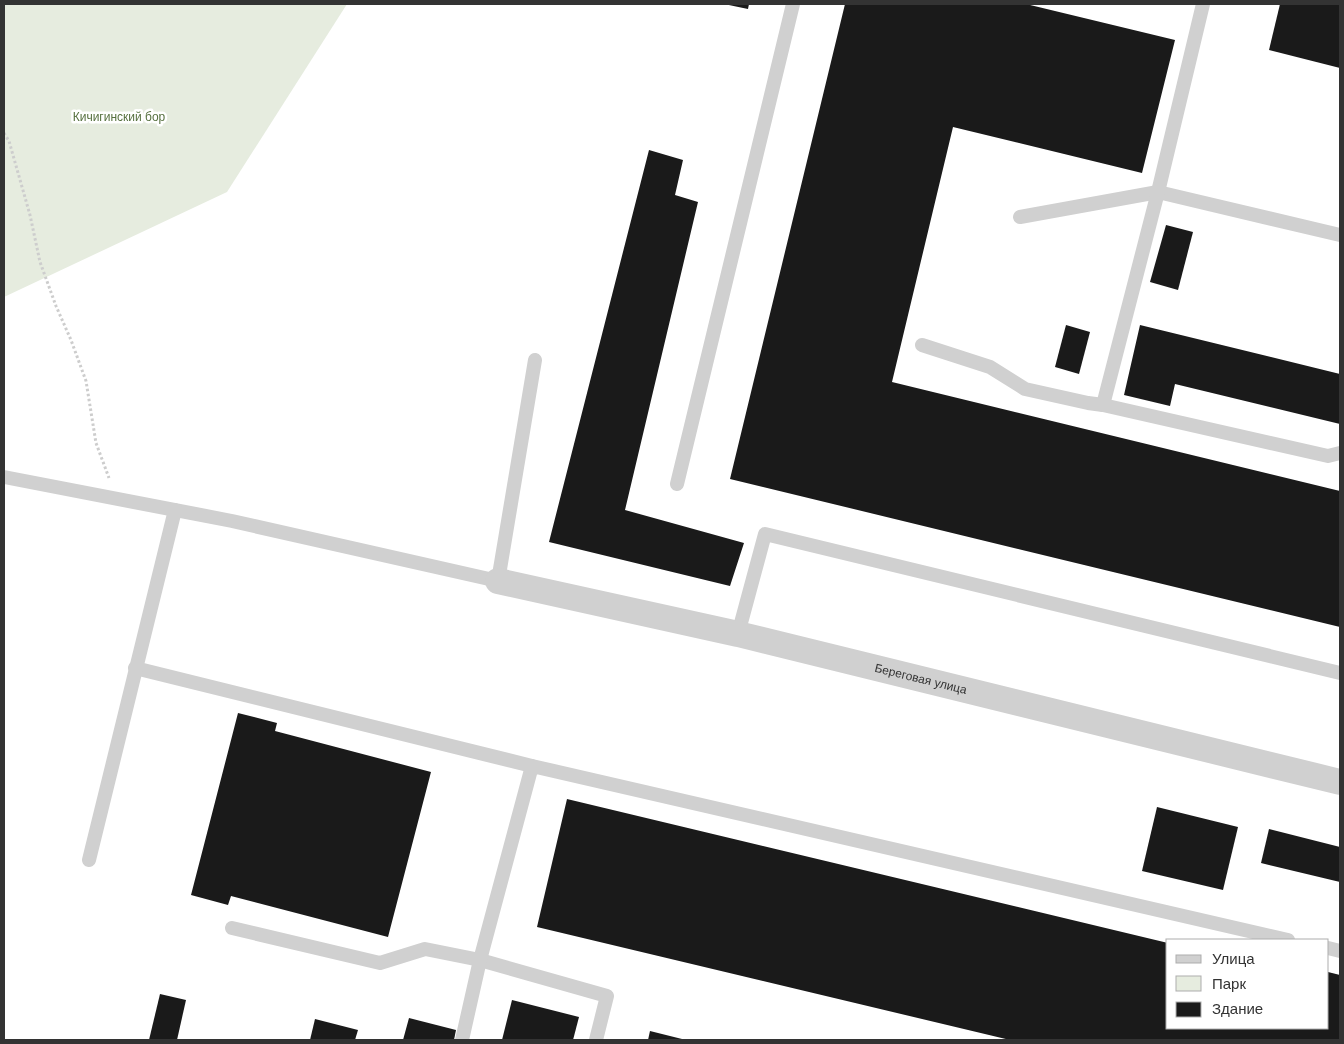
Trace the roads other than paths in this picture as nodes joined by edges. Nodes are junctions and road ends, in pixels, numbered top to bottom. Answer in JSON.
{"nodes":[{"id":1,"x":793,"y":4,"type":"edge"},
{"id":2,"x":1203,"y":4,"type":"edge"},
{"id":3,"x":1158,"y":192,"type":"junction"},
{"id":4,"x":1020,"y":217,"type":"dead end"},
{"id":5,"x":1340,"y":235,"type":"edge"},
{"id":6,"x":922,"y":345,"type":"dead end"},
{"id":7,"x":535,"y":360,"type":"dead end"},
{"id":8,"x":1104,"y":405,"type":"junction"},
{"id":9,"x":1340,"y":453,"type":"edge"},
{"id":10,"x":4,"y":477,"type":"edge"},
{"id":11,"x":677,"y":484,"type":"dead end"},
{"id":12,"x":174,"y":510,"type":"junction"},
{"id":13,"x":498,"y":581,"type":"junction"},
{"id":14,"x":738,"y":634,"type":"junction"},
{"id":15,"x":135,"y":668,"type":"junction"},
{"id":16,"x":1340,"y":673,"type":"edge"},
{"id":17,"x":532,"y":766,"type":"junction"},
{"id":18,"x":1340,"y":782,"type":"edge"},
{"id":19,"x":88,"y":860,"type":"dead end"},
{"id":20,"x":232,"y":928,"type":"dead end"},
{"id":21,"x":1284,"y":939,"type":"edge"},
{"id":22,"x":480,"y":960,"type":"junction"},
{"id":23,"x":462,"y":1040,"type":"edge"},
{"id":24,"x":596,"y":1040,"type":"edge"}],
"edges":[{"from":1,"to":11,"type":"lane"},
{"from":2,"to":3,"type":"lane"},
{"from":3,"to":4,"type":"lane"},
{"from":3,"to":5,"type":"lane"},
{"from":3,"to":8,"type":"lane"},
{"from":6,"to":8,"type":"lane"},
{"from":7,"to":13,"type":"lane"},
{"from":8,"to":9,"type":"lane"},
{"from":10,"to":12,"type":"lane"},
{"from":12,"to":13,"type":"lane"},
{"from":12,"to":15,"type":"lane"},
{"from":13,"to":14,"type":"street","name":"Береговая улица"},
{"from":14,"to":16,"type":"lane"},
{"from":14,"to":18,"type":"street","name":"Береговая улица"},
{"from":15,"to":17,"type":"lane"},
{"from":15,"to":19,"type":"lane"},
{"from":17,"to":21,"type":"lane"},
{"from":17,"to":22,"type":"lane"},
{"from":20,"to":22,"type":"lane"},
{"from":22,"to":23,"type":"lane"},
{"from":22,"to":24,"type":"lane"}]}
